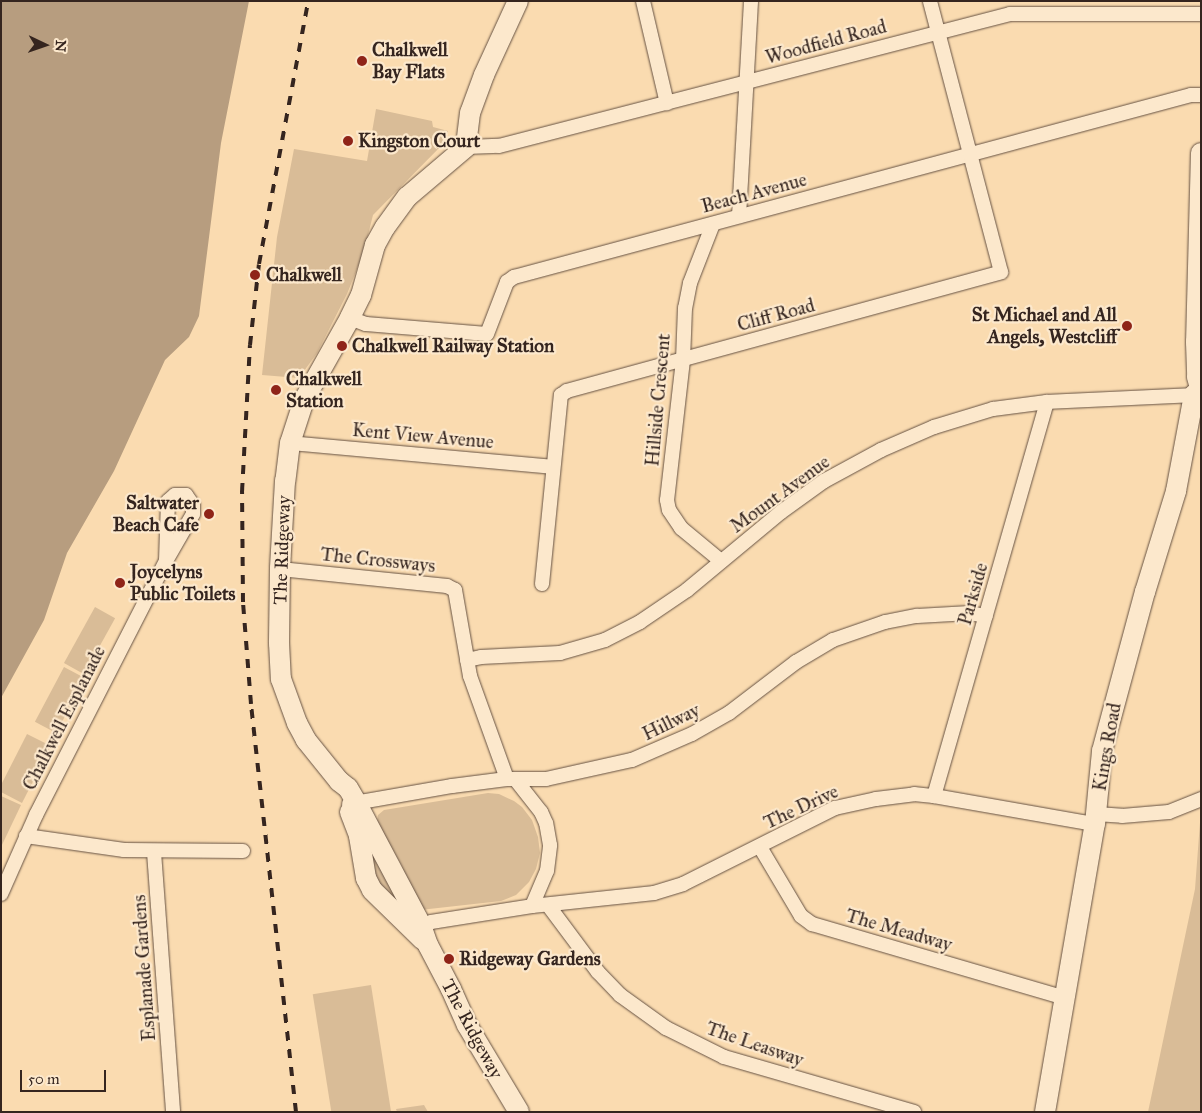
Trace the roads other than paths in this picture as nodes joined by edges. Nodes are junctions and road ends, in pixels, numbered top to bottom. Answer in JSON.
{"nodes":[{"id":1,"x":518,"y":1,"type":"edge"},
{"id":2,"x":643,"y":1,"type":"edge"},
{"id":3,"x":751,"y":1,"type":"edge"},
{"id":4,"x":930,"y":1,"type":"edge"},
{"id":5,"x":1059,"y":7,"type":"edge"},
{"id":6,"x":1201,"y":14,"type":"edge"},
{"id":7,"x":938,"y":32,"type":"junction"},
{"id":8,"x":747,"y":83,"type":"junction"},
{"id":9,"x":1201,"y":95,"type":"edge"},
{"id":10,"x":667,"y":103,"type":"junction"},
{"id":11,"x":466,"y":147,"type":"junction"},
{"id":12,"x":1201,"y":153,"type":"edge"},
{"id":13,"x":971,"y":154,"type":"junction"},
{"id":14,"x":739,"y":216,"type":"junction"},
{"id":15,"x":713,"y":224,"type":"junction"},
{"id":16,"x":1199,"y":248,"type":"edge"},
{"id":17,"x":350,"y":318,"type":"junction"},
{"id":18,"x":683,"y":360,"type":"junction"},
{"id":19,"x":1198,"y":361,"type":"edge"},
{"id":20,"x":1198,"y":392,"type":"edge"},
{"id":21,"x":1047,"y":402,"type":"junction"},
{"id":22,"x":290,"y":443,"type":"junction"},
{"id":23,"x":553,"y":467,"type":"junction"},
{"id":24,"x":166,"y":561,"type":"dead end"},
{"id":25,"x":721,"y":561,"type":"junction"},
{"id":26,"x":280,"y":569,"type":"junction"},
{"id":27,"x":542,"y":584,"type":"dead end"},
{"id":28,"x":986,"y":616,"type":"junction"},
{"id":29,"x":467,"y":660,"type":"junction"},
{"id":30,"x":511,"y":779,"type":"junction"},
{"id":31,"x":934,"y":796,"type":"junction"},
{"id":32,"x":1201,"y":799,"type":"edge"},
{"id":33,"x":352,"y":803,"type":"junction"},
{"id":34,"x":1095,"y":819,"type":"junction"},
{"id":35,"x":26,"y":836,"type":"junction"},
{"id":36,"x":760,"y":848,"type":"junction"},
{"id":37,"x":243,"y":851,"type":"dead end"},
{"id":38,"x":154,"y":852,"type":"junction"},
{"id":39,"x":1,"y":894,"type":"edge"},
{"id":40,"x":548,"y":905,"type":"junction"},
{"id":41,"x":532,"y":906,"type":"junction"},
{"id":42,"x":417,"y":928,"type":"junction"},
{"id":43,"x":1065,"y":998,"type":"junction"},
{"id":44,"x":174,"y":1112,"type":"edge"},
{"id":45,"x":519,"y":1112,"type":"edge"},
{"id":46,"x":914,"y":1112,"type":"edge"},
{"id":47,"x":1045,"y":1112,"type":"edge"}],
"edges":[{"from":1,"to":11,"type":"street"},
{"from":2,"to":10,"type":"street"},
{"from":3,"to":8,"type":"street"},
{"from":4,"to":7,"type":"street"},
{"from":5,"to":6,"type":"street","name":"Woodfield Road"},
{"from":5,"to":7,"type":"street","name":"Woodfield Road"},
{"from":7,"to":8,"type":"street","name":"Woodfield Road"},
{"from":7,"to":13,"type":"street"},
{"from":8,"to":10,"type":"street","name":"Woodfield Road"},
{"from":8,"to":14,"type":"street"},
{"from":9,"to":13,"type":"street","name":"Beach Avenue"},
{"from":10,"to":11,"type":"street","name":"Woodfield Road"},
{"from":11,"to":17,"type":"street","name":"The Ridgeway"},
{"from":12,"to":16,"type":"street","name":"Kings Road"},
{"from":13,"to":14,"type":"street","name":"Beach Avenue"},
{"from":13,"to":18,"type":"street","name":"Cliff Road"},
{"from":14,"to":15,"type":"street","name":"Beach Avenue"},
{"from":15,"to":17,"type":"street","name":"Beach Avenue"},
{"from":15,"to":18,"type":"street","name":"Hillside Crescent"},
{"from":16,"to":19,"type":"street","name":"Kings Road"},
{"from":17,"to":22,"type":"street","name":"The Ridgeway"},
{"from":18,"to":23,"type":"street","name":"Cliff Road"},
{"from":18,"to":25,"type":"street","name":"Hillside Crescent"},
{"from":19,"to":20,"type":"street","name":"Kings Road"},
{"from":20,"to":21,"type":"street","name":"Mount Avenue"},
{"from":20,"to":34,"type":"street","name":"Kings Road"},
{"from":21,"to":25,"type":"street","name":"Mount Avenue"},
{"from":21,"to":28,"type":"street","name":"Parkside"},
{"from":22,"to":23,"type":"street","name":"Kent View Avenue"},
{"from":22,"to":26,"type":"street","name":"The Ridgeway"},
{"from":23,"to":27,"type":"street"},
{"from":24,"to":35,"type":"street","name":"Chalkwell Esplanade"},
{"from":25,"to":29,"type":"street","name":"Mount Avenue"},
{"from":26,"to":29,"type":"street","name":"The Crossways"},
{"from":26,"to":33,"type":"street","name":"The Ridgeway"},
{"from":28,"to":30,"type":"street","name":"Hillway"},
{"from":28,"to":31,"type":"street","name":"Parkside"},
{"from":29,"to":30,"type":"street","name":"The Crossways"},
{"from":30,"to":33,"type":"street","name":"Hillway"},
{"from":30,"to":41,"type":"street"},
{"from":31,"to":34,"type":"street","name":"The Drive"},
{"from":31,"to":36,"type":"street","name":"The Drive"},
{"from":32,"to":34,"type":"street","name":"The Drive"},
{"from":33,"to":42,"type":"street","name":"The Ridgeway"},
{"from":33,"to":42,"type":"street","name":"The Ridgeway"},
{"from":34,"to":43,"type":"street","name":"Kings Road"},
{"from":35,"to":38,"type":"street"},
{"from":35,"to":39,"type":"street","name":"Chalkwell Esplanade"},
{"from":36,"to":40,"type":"street","name":"The Drive"},
{"from":36,"to":43,"type":"street","name":"The Meadway"},
{"from":37,"to":38,"type":"street"},
{"from":38,"to":44,"type":"street","name":"Esplanade Gardens"},
{"from":40,"to":41,"type":"street","name":"The Drive"},
{"from":40,"to":46,"type":"street","name":"The Leasway"},
{"from":41,"to":42,"type":"street"},
{"from":42,"to":45,"type":"street","name":"The Ridgeway"},
{"from":43,"to":47,"type":"street","name":"Kings Road"}]}
